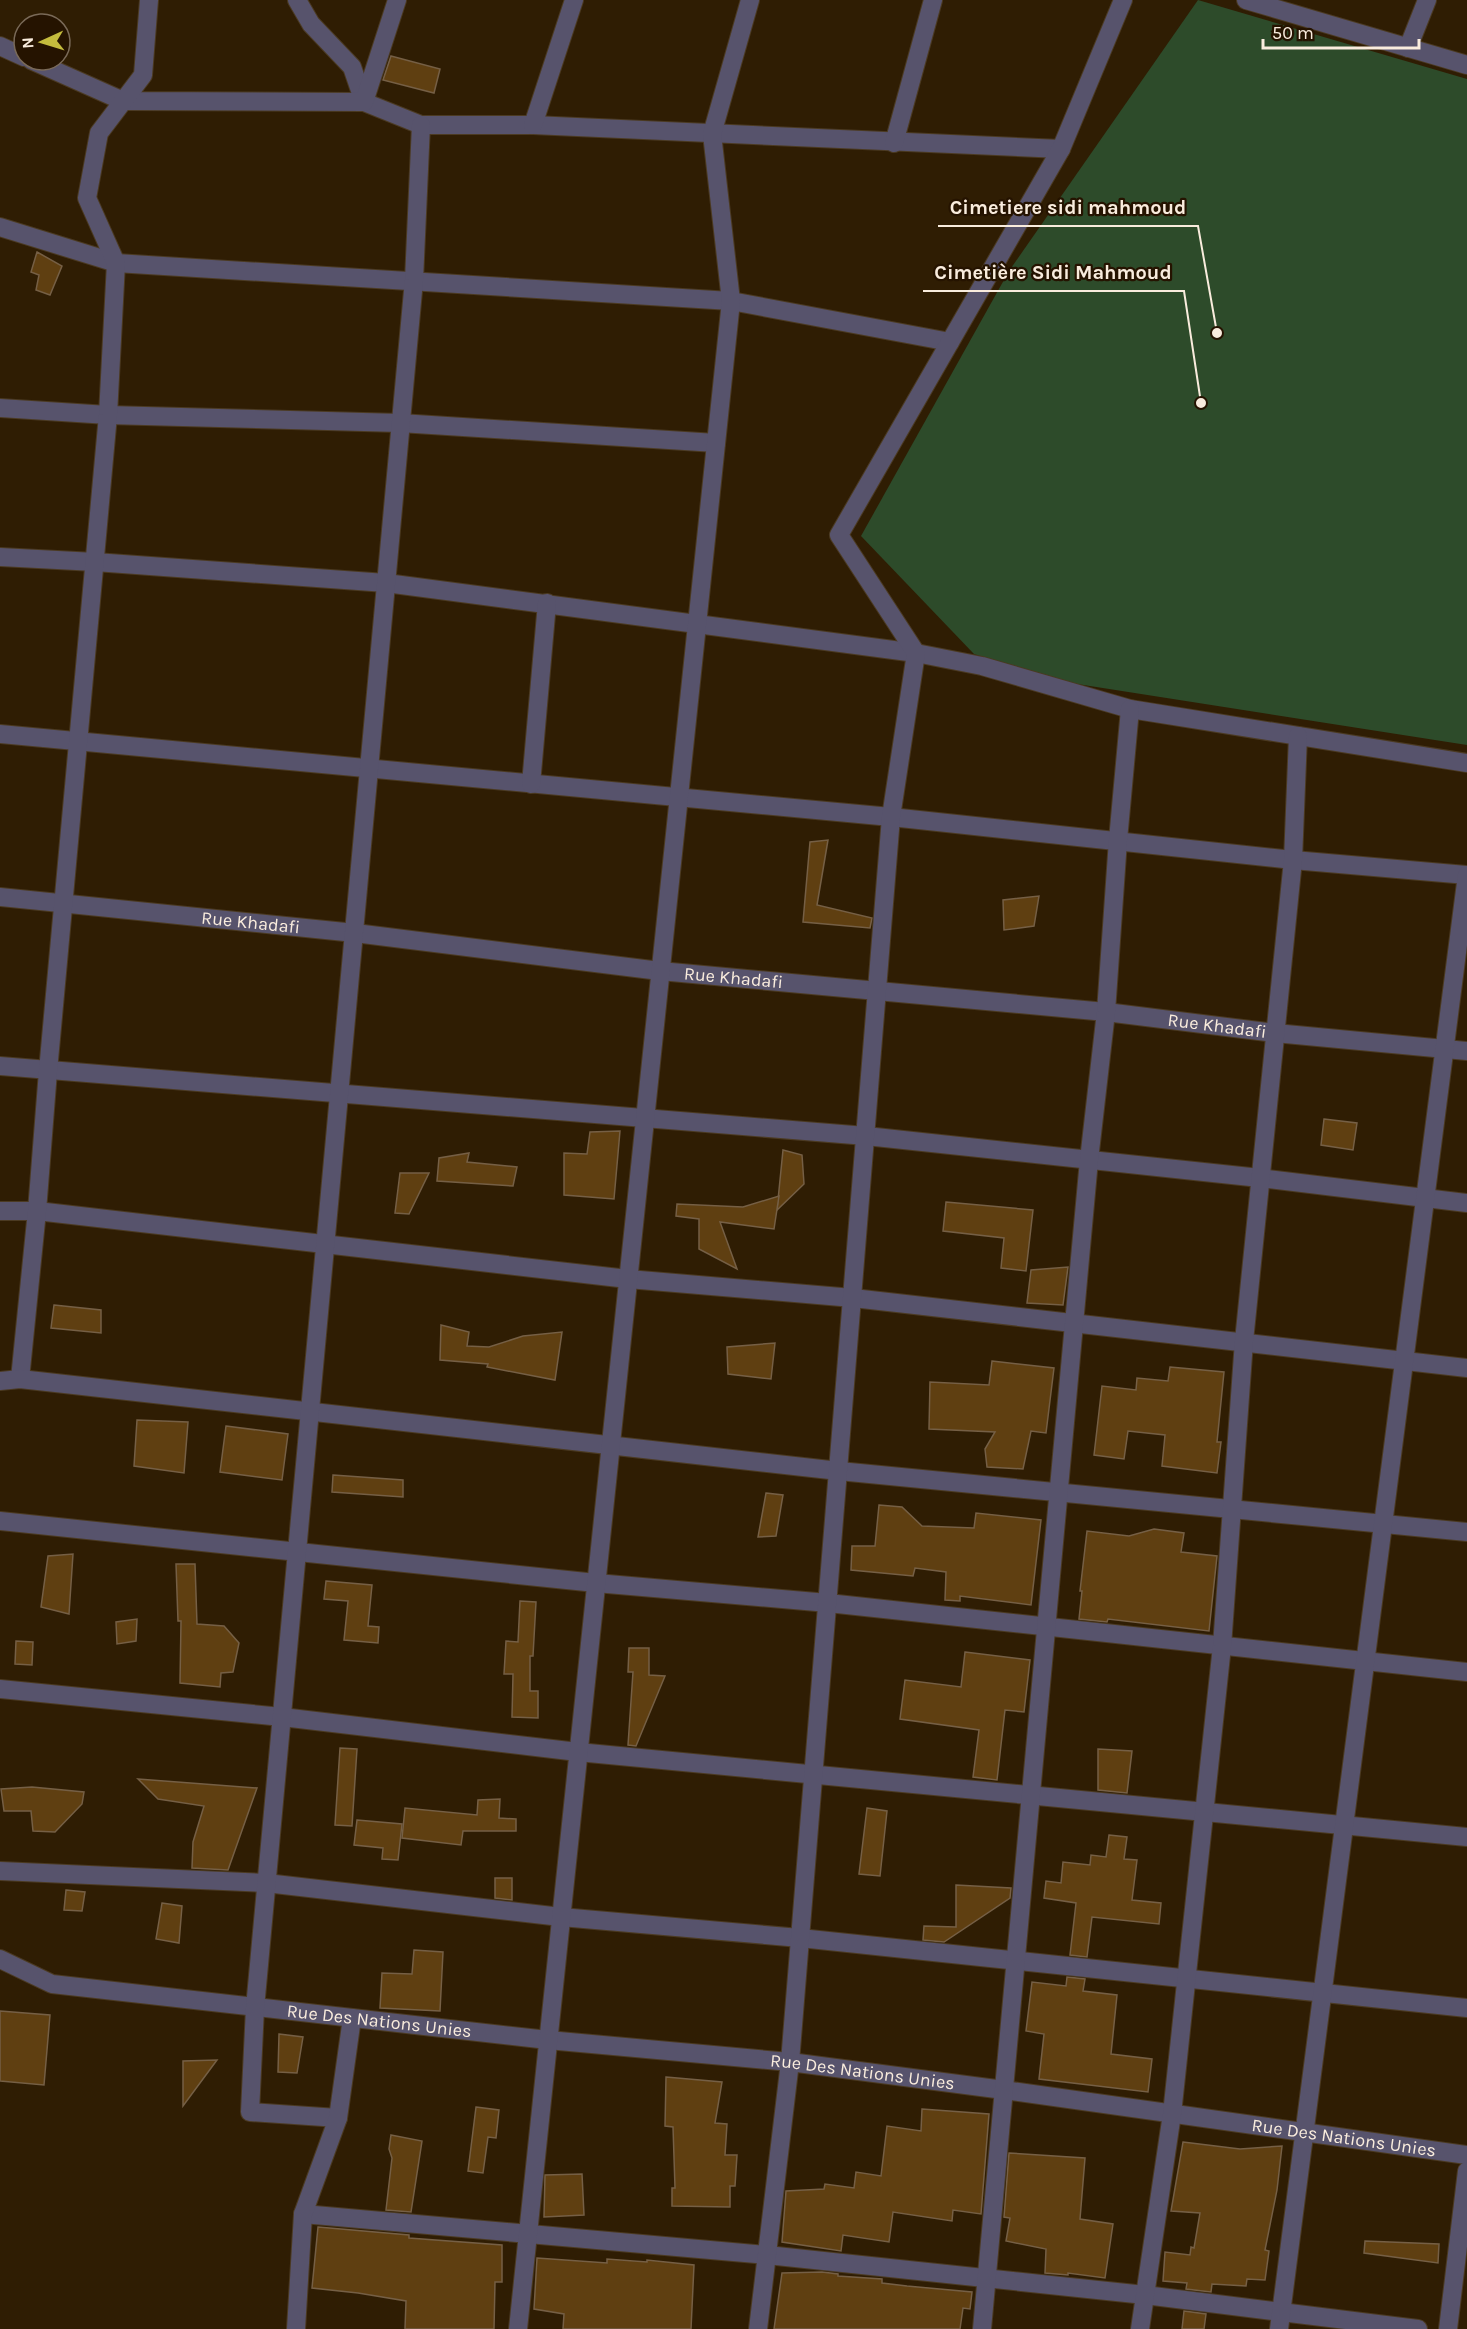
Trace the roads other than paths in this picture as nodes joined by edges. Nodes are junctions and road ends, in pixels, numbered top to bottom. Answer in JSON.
{"nodes":[{"id":1,"x":149,"y":0,"type":"edge"},
{"id":2,"x":297,"y":0,"type":"edge"},
{"id":3,"x":397,"y":0,"type":"edge"},
{"id":4,"x":574,"y":0,"type":"edge"},
{"id":5,"x":750,"y":0,"type":"edge"},
{"id":6,"x":933,"y":0,"type":"edge"},
{"id":7,"x":1123,"y":0,"type":"edge"},
{"id":8,"x":1246,"y":0,"type":"edge"},
{"id":9,"x":1427,"y":0,"type":"edge"},
{"id":10,"x":1408,"y":48,"type":"junction"},
{"id":11,"x":1467,"y":65,"type":"edge"},
{"id":12,"x":58,"y":72,"type":"edge"},
{"id":13,"x":123,"y":101,"type":"junction"},
{"id":14,"x":364,"y":102,"type":"junction"},
{"id":15,"x":421,"y":125,"type":"junction"},
{"id":16,"x":533,"y":125,"type":"junction"},
{"id":17,"x":712,"y":134,"type":"junction"},
{"id":18,"x":894,"y":143,"type":"junction"},
{"id":19,"x":1061,"y":149,"type":"junction"},
{"id":20,"x":0,"y":227,"type":"edge"},
{"id":21,"x":116,"y":263,"type":"junction"},
{"id":22,"x":414,"y":280,"type":"junction"},
{"id":23,"x":731,"y":301,"type":"junction"},
{"id":24,"x":950,"y":342,"type":"junction"},
{"id":25,"x":0,"y":408,"type":"edge"},
{"id":26,"x":108,"y":415,"type":"junction"},
{"id":27,"x":400,"y":423,"type":"junction"},
{"id":28,"x":716,"y":443,"type":"junction"},
{"id":29,"x":0,"y":557,"type":"edge"},
{"id":30,"x":95,"y":562,"type":"junction"},
{"id":31,"x":386,"y":583,"type":"junction"},
{"id":32,"x":547,"y":603,"type":"junction"},
{"id":33,"x":697,"y":623,"type":"junction"},
{"id":34,"x":916,"y":653,"type":"junction"},
{"id":35,"x":1130,"y":709,"type":"junction"},
{"id":36,"x":0,"y":734,"type":"edge"},
{"id":37,"x":1298,"y":736,"type":"junction"},
{"id":38,"x":78,"y":741,"type":"junction"},
{"id":39,"x":1467,"y":763,"type":"edge"},
{"id":40,"x":369,"y":769,"type":"junction"},
{"id":41,"x":531,"y":784,"type":"junction"},
{"id":42,"x":679,"y":798,"type":"junction"},
{"id":43,"x":891,"y":817,"type":"junction"},
{"id":44,"x":1118,"y":840,"type":"junction"},
{"id":45,"x":1293,"y":860,"type":"junction"},
{"id":46,"x":1467,"y":875,"type":"edge"},
{"id":47,"x":0,"y":897,"type":"edge"},
{"id":48,"x":63,"y":905,"type":"junction"},
{"id":49,"x":355,"y":933,"type":"junction"},
{"id":50,"x":660,"y":971,"type":"junction"},
{"id":51,"x":878,"y":991,"type":"junction"},
{"id":52,"x":1106,"y":1012,"type":"junction"},
{"id":53,"x":1275,"y":1034,"type":"junction"},
{"id":54,"x":1444,"y":1048,"type":"junction"},
{"id":55,"x":1467,"y":1051,"type":"edge"},
{"id":56,"x":0,"y":1066,"type":"edge"},
{"id":57,"x":48,"y":1071,"type":"junction"},
{"id":58,"x":339,"y":1094,"type":"junction"},
{"id":59,"x":645,"y":1120,"type":"junction"},
{"id":60,"x":866,"y":1136,"type":"junction"},
{"id":61,"x":1089,"y":1160,"type":"junction"},
{"id":62,"x":1260,"y":1178,"type":"junction"},
{"id":63,"x":1425,"y":1198,"type":"junction"},
{"id":64,"x":1467,"y":1203,"type":"edge"},
{"id":65,"x":0,"y":1210,"type":"edge"},
{"id":66,"x":37,"y":1210,"type":"junction"},
{"id":67,"x":327,"y":1243,"type":"junction"},
{"id":68,"x":628,"y":1279,"type":"junction"},
{"id":69,"x":853,"y":1298,"type":"junction"},
{"id":70,"x":1074,"y":1323,"type":"junction"},
{"id":71,"x":1244,"y":1341,"type":"junction"},
{"id":72,"x":1404,"y":1360,"type":"junction"},
{"id":73,"x":1467,"y":1368,"type":"edge"},
{"id":74,"x":20,"y":1378,"type":"junction"},
{"id":75,"x":0,"y":1381,"type":"edge"},
{"id":76,"x":310,"y":1411,"type":"junction"},
{"id":77,"x":611,"y":1444,"type":"junction"},
{"id":78,"x":839,"y":1471,"type":"junction"},
{"id":79,"x":1058,"y":1492,"type":"junction"},
{"id":80,"x":1233,"y":1510,"type":"junction"},
{"id":81,"x":0,"y":1521,"type":"edge"},
{"id":82,"x":1383,"y":1524,"type":"junction"},
{"id":83,"x":1467,"y":1532,"type":"edge"},
{"id":84,"x":297,"y":1553,"type":"junction"},
{"id":85,"x":596,"y":1583,"type":"junction"},
{"id":86,"x":828,"y":1603,"type":"junction"},
{"id":87,"x":1046,"y":1627,"type":"junction"},
{"id":88,"x":1222,"y":1646,"type":"junction"},
{"id":89,"x":1366,"y":1661,"type":"junction"},
{"id":90,"x":1467,"y":1672,"type":"edge"},
{"id":91,"x":0,"y":1689,"type":"edge"},
{"id":92,"x":282,"y":1717,"type":"junction"},
{"id":93,"x":578,"y":1752,"type":"junction"},
{"id":94,"x":813,"y":1775,"type":"junction"},
{"id":95,"x":1030,"y":1796,"type":"junction"},
{"id":96,"x":1205,"y":1812,"type":"junction"},
{"id":97,"x":1344,"y":1826,"type":"junction"},
{"id":98,"x":1467,"y":1837,"type":"edge"},
{"id":99,"x":0,"y":1871,"type":"edge"},
{"id":100,"x":266,"y":1883,"type":"junction"},
{"id":101,"x":561,"y":1917,"type":"junction"},
{"id":102,"x":800,"y":1938,"type":"junction"},
{"id":103,"x":0,"y":1959,"type":"edge"},
{"id":104,"x":1016,"y":1961,"type":"junction"},
{"id":105,"x":1186,"y":1979,"type":"junction"},
{"id":106,"x":1323,"y":1993,"type":"junction"},
{"id":107,"x":255,"y":2008,"type":"junction"},
{"id":108,"x":1467,"y":2008,"type":"edge"},
{"id":109,"x":352,"y":2018,"type":"junction"},
{"id":110,"x":548,"y":2040,"type":"junction"},
{"id":111,"x":790,"y":2062,"type":"junction"},
{"id":112,"x":1004,"y":2090,"type":"junction"},
{"id":113,"x":1172,"y":2114,"type":"junction"},
{"id":114,"x":338,"y":2118,"type":"junction"},
{"id":115,"x":1305,"y":2133,"type":"junction"},
{"id":116,"x":1467,"y":2155,"type":"edge"},
{"id":117,"x":1467,"y":2171,"type":"edge"},
{"id":118,"x":303,"y":2214,"type":"junction"},
{"id":119,"x":528,"y":2233,"type":"junction"},
{"id":120,"x":767,"y":2254,"type":"junction"},
{"id":121,"x":986,"y":2280,"type":"junction"},
{"id":122,"x":1145,"y":2295,"type":"junction"},
{"id":123,"x":1280,"y":2321,"type":"edge"},
{"id":124,"x":296,"y":2329,"type":"edge"},
{"id":125,"x":518,"y":2329,"type":"edge"},
{"id":126,"x":758,"y":2329,"type":"edge"},
{"id":127,"x":982,"y":2329,"type":"edge"},
{"id":128,"x":1140,"y":2329,"type":"edge"},
{"id":129,"x":1418,"y":2329,"type":"edge"},
{"id":130,"x":1448,"y":2329,"type":"edge"}],
"edges":[{"from":1,"to":13,"type":"street"},
{"from":2,"to":14,"type":"street"},
{"from":3,"to":14,"type":"street"},
{"from":4,"to":16,"type":"street"},
{"from":5,"to":17,"type":"street"},
{"from":6,"to":18,"type":"street"},
{"from":7,"to":19,"type":"street"},
{"from":8,"to":10,"type":"street"},
{"from":9,"to":10,"type":"street"},
{"from":10,"to":11,"type":"street"},
{"from":12,"to":13,"type":"street"},
{"from":13,"to":14,"type":"street"},
{"from":13,"to":21,"type":"street"},
{"from":14,"to":15,"type":"street"},
{"from":15,"to":16,"type":"street"},
{"from":15,"to":22,"type":"street"},
{"from":16,"to":17,"type":"street"},
{"from":17,"to":18,"type":"street"},
{"from":17,"to":23,"type":"street"},
{"from":18,"to":19,"type":"street"},
{"from":19,"to":24,"type":"street"},
{"from":20,"to":21,"type":"street"},
{"from":21,"to":22,"type":"street"},
{"from":21,"to":26,"type":"street"},
{"from":22,"to":23,"type":"street"},
{"from":22,"to":27,"type":"street"},
{"from":23,"to":24,"type":"street"},
{"from":23,"to":28,"type":"street"},
{"from":24,"to":34,"type":"street"},
{"from":25,"to":26,"type":"street"},
{"from":26,"to":27,"type":"street"},
{"from":26,"to":30,"type":"street"},
{"from":27,"to":28,"type":"street"},
{"from":27,"to":31,"type":"street"},
{"from":28,"to":33,"type":"street"},
{"from":29,"to":30,"type":"street"},
{"from":30,"to":31,"type":"street"},
{"from":30,"to":38,"type":"street"},
{"from":31,"to":32,"type":"street"},
{"from":31,"to":40,"type":"street"},
{"from":32,"to":33,"type":"street"},
{"from":32,"to":41,"type":"street"},
{"from":33,"to":34,"type":"street"},
{"from":33,"to":42,"type":"street"},
{"from":34,"to":35,"type":"street"},
{"from":34,"to":43,"type":"street"},
{"from":35,"to":37,"type":"street"},
{"from":35,"to":44,"type":"street"},
{"from":36,"to":38,"type":"street"},
{"from":37,"to":39,"type":"street"},
{"from":37,"to":45,"type":"street"},
{"from":38,"to":40,"type":"street"},
{"from":38,"to":48,"type":"street"},
{"from":40,"to":41,"type":"street"},
{"from":40,"to":49,"type":"street"},
{"from":41,"to":42,"type":"street"},
{"from":42,"to":43,"type":"street"},
{"from":42,"to":50,"type":"street"},
{"from":43,"to":44,"type":"street"},
{"from":43,"to":51,"type":"street"},
{"from":44,"to":45,"type":"street"},
{"from":44,"to":52,"type":"street"},
{"from":45,"to":46,"type":"street"},
{"from":45,"to":53,"type":"street"},
{"from":46,"to":54,"type":"street"},
{"from":47,"to":48,"type":"street","name":"Rue Khadafi"},
{"from":48,"to":49,"type":"street","name":"Rue Khadafi"},
{"from":48,"to":57,"type":"street"},
{"from":49,"to":50,"type":"street","name":"Rue Khadafi"},
{"from":49,"to":58,"type":"street"},
{"from":50,"to":51,"type":"street","name":"Rue Khadafi"},
{"from":50,"to":59,"type":"street"},
{"from":51,"to":52,"type":"street","name":"Rue Khadafi"},
{"from":51,"to":60,"type":"street"},
{"from":52,"to":53,"type":"street","name":"Rue Khadafi"},
{"from":52,"to":61,"type":"street"},
{"from":53,"to":54,"type":"street","name":"Rue Khadafi"},
{"from":53,"to":62,"type":"street"},
{"from":54,"to":55,"type":"street","name":"Rue Khadafi"},
{"from":54,"to":63,"type":"street"},
{"from":56,"to":57,"type":"street"},
{"from":57,"to":58,"type":"street"},
{"from":57,"to":66,"type":"street"},
{"from":58,"to":59,"type":"street"},
{"from":58,"to":67,"type":"street"},
{"from":59,"to":60,"type":"street"},
{"from":59,"to":68,"type":"street"},
{"from":60,"to":61,"type":"street"},
{"from":60,"to":69,"type":"street"},
{"from":61,"to":62,"type":"street"},
{"from":61,"to":70,"type":"street"},
{"from":62,"to":63,"type":"street"},
{"from":62,"to":71,"type":"street"},
{"from":63,"to":64,"type":"street"},
{"from":63,"to":72,"type":"street"},
{"from":65,"to":66,"type":"street"},
{"from":66,"to":67,"type":"street"},
{"from":66,"to":74,"type":"street"},
{"from":67,"to":68,"type":"street"},
{"from":67,"to":76,"type":"street"},
{"from":68,"to":69,"type":"street"},
{"from":68,"to":77,"type":"street"},
{"from":69,"to":70,"type":"street"},
{"from":69,"to":78,"type":"street"},
{"from":70,"to":71,"type":"street"},
{"from":70,"to":79,"type":"street"},
{"from":71,"to":72,"type":"street"},
{"from":71,"to":80,"type":"street"},
{"from":72,"to":73,"type":"street"},
{"from":72,"to":82,"type":"street"},
{"from":74,"to":75,"type":"street"},
{"from":74,"to":76,"type":"street"},
{"from":76,"to":77,"type":"street"},
{"from":76,"to":84,"type":"street"},
{"from":77,"to":78,"type":"street"},
{"from":77,"to":85,"type":"street"},
{"from":78,"to":79,"type":"street"},
{"from":78,"to":86,"type":"street"},
{"from":79,"to":80,"type":"street"},
{"from":79,"to":87,"type":"street"},
{"from":80,"to":82,"type":"street"},
{"from":80,"to":88,"type":"street"},
{"from":81,"to":84,"type":"street"},
{"from":82,"to":83,"type":"street"},
{"from":82,"to":89,"type":"street"},
{"from":84,"to":85,"type":"street"},
{"from":84,"to":92,"type":"street"},
{"from":85,"to":86,"type":"street"},
{"from":85,"to":93,"type":"street"},
{"from":86,"to":87,"type":"street"},
{"from":86,"to":94,"type":"street"},
{"from":87,"to":88,"type":"street"},
{"from":87,"to":95,"type":"street"},
{"from":88,"to":89,"type":"street"},
{"from":88,"to":96,"type":"street"},
{"from":89,"to":90,"type":"street"},
{"from":89,"to":97,"type":"street"},
{"from":91,"to":92,"type":"street"},
{"from":92,"to":93,"type":"street"},
{"from":92,"to":100,"type":"street"},
{"from":93,"to":94,"type":"street"},
{"from":93,"to":101,"type":"street"},
{"from":94,"to":95,"type":"street"},
{"from":94,"to":102,"type":"street"},
{"from":95,"to":96,"type":"street"},
{"from":95,"to":104,"type":"street"},
{"from":96,"to":97,"type":"street"},
{"from":96,"to":105,"type":"street"},
{"from":97,"to":98,"type":"street"},
{"from":97,"to":106,"type":"street"},
{"from":99,"to":100,"type":"street"},
{"from":100,"to":101,"type":"street"},
{"from":100,"to":107,"type":"street"},
{"from":101,"to":102,"type":"street"},
{"from":101,"to":110,"type":"street"},
{"from":102,"to":104,"type":"street"},
{"from":102,"to":111,"type":"street"},
{"from":103,"to":107,"type":"street","name":"Rue Des Nations Unies"},
{"from":104,"to":105,"type":"street"},
{"from":104,"to":112,"type":"street"},
{"from":105,"to":106,"type":"street"},
{"from":105,"to":113,"type":"street"},
{"from":106,"to":108,"type":"street"},
{"from":106,"to":115,"type":"street"},
{"from":107,"to":109,"type":"street","name":"Rue Des Nations Unies"},
{"from":107,"to":114,"type":"street"},
{"from":109,"to":110,"type":"street","name":"Rue Des Nations Unies"},
{"from":109,"to":114,"type":"street"},
{"from":110,"to":111,"type":"street","name":"Rue Des Nations Unies"},
{"from":110,"to":119,"type":"street"},
{"from":111,"to":112,"type":"street","name":"Rue Des Nations Unies"},
{"from":111,"to":120,"type":"street"},
{"from":112,"to":113,"type":"street","name":"Rue Des Nations Unies"},
{"from":112,"to":121,"type":"street"},
{"from":113,"to":115,"type":"street","name":"Rue Des Nations Unies"},
{"from":113,"to":122,"type":"street"},
{"from":114,"to":118,"type":"street"},
{"from":115,"to":116,"type":"street","name":"Rue Des Nations Unies"},
{"from":115,"to":123,"type":"street"},
{"from":117,"to":130,"type":"street"},
{"from":118,"to":119,"type":"street"},
{"from":118,"to":124,"type":"street"},
{"from":119,"to":120,"type":"street"},
{"from":119,"to":125,"type":"street"},
{"from":120,"to":121,"type":"street"},
{"from":120,"to":126,"type":"street"},
{"from":121,"to":122,"type":"street"},
{"from":121,"to":127,"type":"street"},
{"from":122,"to":123,"type":"street"},
{"from":122,"to":128,"type":"street"},
{"from":123,"to":129,"type":"street"}]}
